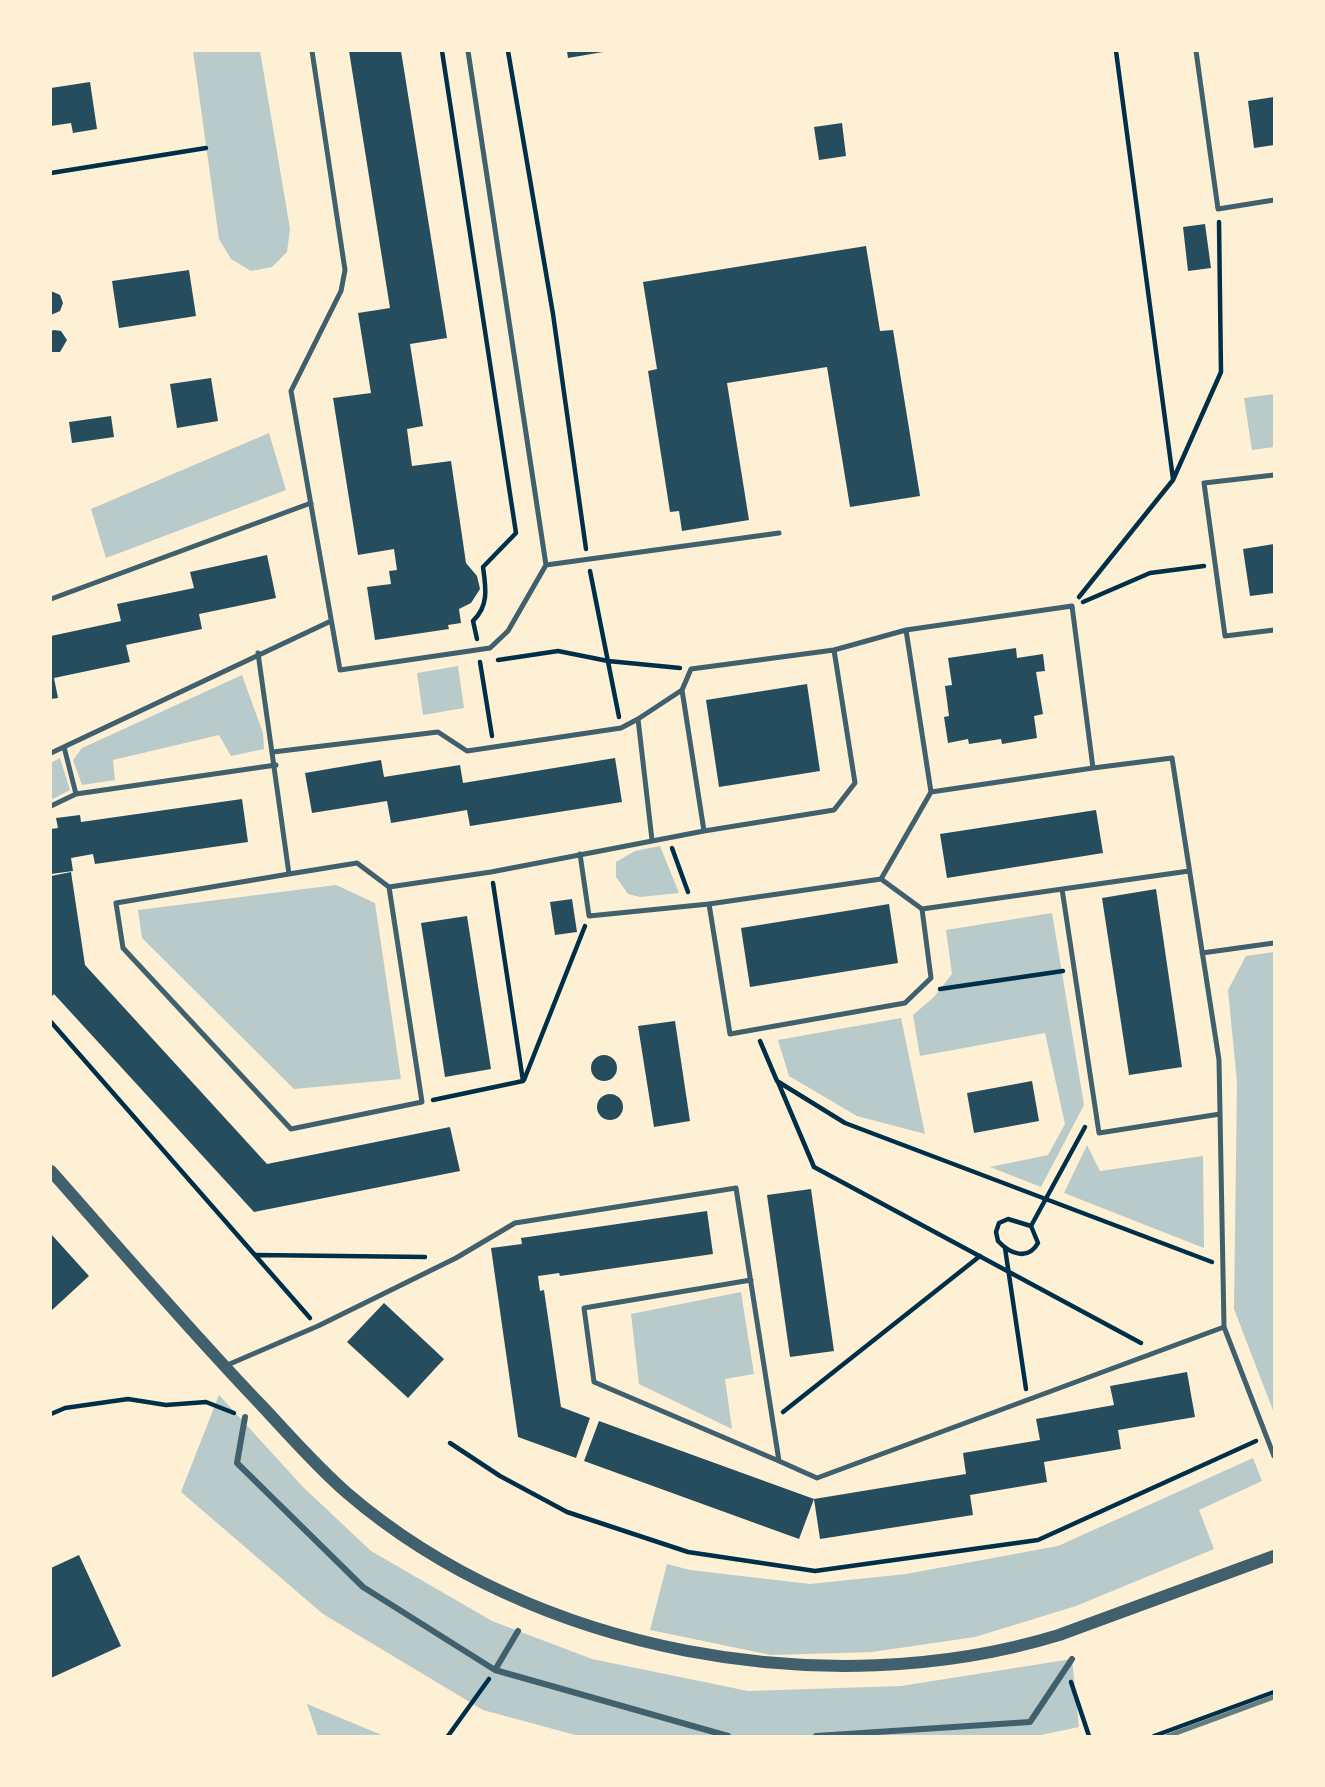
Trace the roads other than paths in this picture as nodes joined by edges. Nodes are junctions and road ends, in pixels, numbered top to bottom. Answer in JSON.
{"nodes":[{"id":1,"x":312,"y":51,"type":"edge"},
{"id":2,"x":468,"y":51,"type":"edge"},
{"id":3,"x":1196,"y":51,"type":"edge"},
{"id":4,"x":1274,"y":200,"type":"edge"},
{"id":5,"x":1274,"y":475,"type":"edge"},
{"id":6,"x":311,"y":503,"type":"junction"},
{"id":7,"x":779,"y":533,"type":"dead end"},
{"id":8,"x":546,"y":565,"type":"junction"},
{"id":9,"x":51,"y":599,"type":"edge"},
{"id":10,"x":331,"y":621,"type":"junction"},
{"id":11,"x":906,"y":630,"type":"junction"},
{"id":12,"x":1274,"y":630,"type":"edge"},
{"id":13,"x":834,"y":650,"type":"junction"},
{"id":14,"x":258,"y":653,"type":"junction"},
{"id":15,"x":682,"y":690,"type":"junction"},
{"id":16,"x":638,"y":719,"type":"junction"},
{"id":17,"x":64,"y":747,"type":"junction"},
{"id":18,"x":273,"y":752,"type":"junction"},
{"id":19,"x":51,"y":753,"type":"edge"},
{"id":20,"x":276,"y":765,"type":"junction"},
{"id":21,"x":1093,"y":768,"type":"junction"},
{"id":22,"x":931,"y":792,"type":"junction"},
{"id":23,"x":76,"y":794,"type":"junction"},
{"id":24,"x":51,"y":806,"type":"edge"},
{"id":25,"x":704,"y":831,"type":"junction"},
{"id":26,"x":652,"y":840,"type":"junction"},
{"id":27,"x":580,"y":855,"type":"junction"},
{"id":28,"x":1189,"y":871,"type":"junction"},
{"id":29,"x":289,"y":874,"type":"junction"},
{"id":30,"x":881,"y":879,"type":"junction"},
{"id":31,"x":389,"y":887,"type":"junction"},
{"id":32,"x":1062,"y":889,"type":"junction"},
{"id":33,"x":709,"y":904,"type":"junction"},
{"id":34,"x":922,"y":909,"type":"junction"},
{"id":35,"x":1274,"y":943,"type":"edge"},
{"id":36,"x":1202,"y":953,"type":"junction"},
{"id":37,"x":1220,"y":1114,"type":"junction"},
{"id":38,"x":51,"y":1171,"type":"edge"},
{"id":39,"x":751,"y":1280,"type":"junction"},
{"id":40,"x":1224,"y":1327,"type":"junction"},
{"id":41,"x":224,"y":1367,"type":"junction"},
{"id":42,"x":245,"y":1417,"type":"road end"},
{"id":43,"x":1274,"y":1434,"type":"edge"},
{"id":44,"x":1267,"y":1437,"type":"junction"},
{"id":45,"x":1274,"y":1457,"type":"edge"},
{"id":46,"x":779,"y":1461,"type":"junction"},
{"id":47,"x":1274,"y":1556,"type":"edge"},
{"id":48,"x":518,"y":1631,"type":"dead end"},
{"id":49,"x":1072,"y":1659,"type":"dead end"},
{"id":50,"x":495,"y":1670,"type":"junction"},
{"id":51,"x":728,"y":1736,"type":"edge"},
{"id":52,"x":816,"y":1736,"type":"edge"}],
"edges":[{"from":1,"to":6,"type":"lane"},
{"from":2,"to":8,"type":"lane"},
{"from":3,"to":4,"type":"lane"},
{"from":5,"to":12,"type":"lane"},
{"from":6,"to":9,"type":"lane"},
{"from":6,"to":10,"type":"lane"},
{"from":7,"to":8,"type":"lane"},
{"from":8,"to":10,"type":"lane"},
{"from":10,"to":14,"type":"lane"},
{"from":11,"to":13,"type":"lane"},
{"from":11,"to":21,"type":"lane"},
{"from":11,"to":22,"type":"lane"},
{"from":13,"to":15,"type":"lane"},
{"from":13,"to":25,"type":"lane"},
{"from":14,"to":17,"type":"lane"},
{"from":14,"to":18,"type":"lane"},
{"from":15,"to":16,"type":"lane"},
{"from":15,"to":25,"type":"lane"},
{"from":16,"to":18,"type":"lane"},
{"from":16,"to":26,"type":"lane"},
{"from":17,"to":19,"type":"lane"},
{"from":17,"to":23,"type":"lane"},
{"from":18,"to":20,"type":"lane"},
{"from":20,"to":23,"type":"lane"},
{"from":20,"to":29,"type":"lane"},
{"from":21,"to":22,"type":"lane"},
{"from":21,"to":28,"type":"lane"},
{"from":22,"to":30,"type":"lane"},
{"from":23,"to":24,"type":"lane"},
{"from":25,"to":26,"type":"lane"},
{"from":26,"to":27,"type":"lane"},
{"from":27,"to":31,"type":"lane"},
{"from":27,"to":33,"type":"lane"},
{"from":28,"to":32,"type":"lane"},
{"from":28,"to":36,"type":"lane"},
{"from":29,"to":31,"type":"lane"},
{"from":29,"to":31,"type":"lane"},
{"from":30,"to":33,"type":"lane"},
{"from":30,"to":34,"type":"lane"},
{"from":32,"to":34,"type":"lane"},
{"from":32,"to":37,"type":"lane"},
{"from":33,"to":34,"type":"lane"},
{"from":35,"to":36,"type":"lane"},
{"from":36,"to":37,"type":"lane"},
{"from":37,"to":40,"type":"lane"},
{"from":38,"to":41,"type":"street"},
{"from":39,"to":41,"type":"lane"},
{"from":39,"to":46,"type":"lane"},
{"from":39,"to":46,"type":"lane"},
{"from":40,"to":44,"type":"lane"},
{"from":40,"to":46,"type":"lane"},
{"from":41,"to":47,"type":"street"},
{"from":42,"to":50,"type":"street"},
{"from":43,"to":44,"type":"lane"},
{"from":44,"to":45,"type":"lane"},
{"from":48,"to":50,"type":"street"},
{"from":49,"to":52,"type":"street"},
{"from":50,"to":51,"type":"street"}]}
